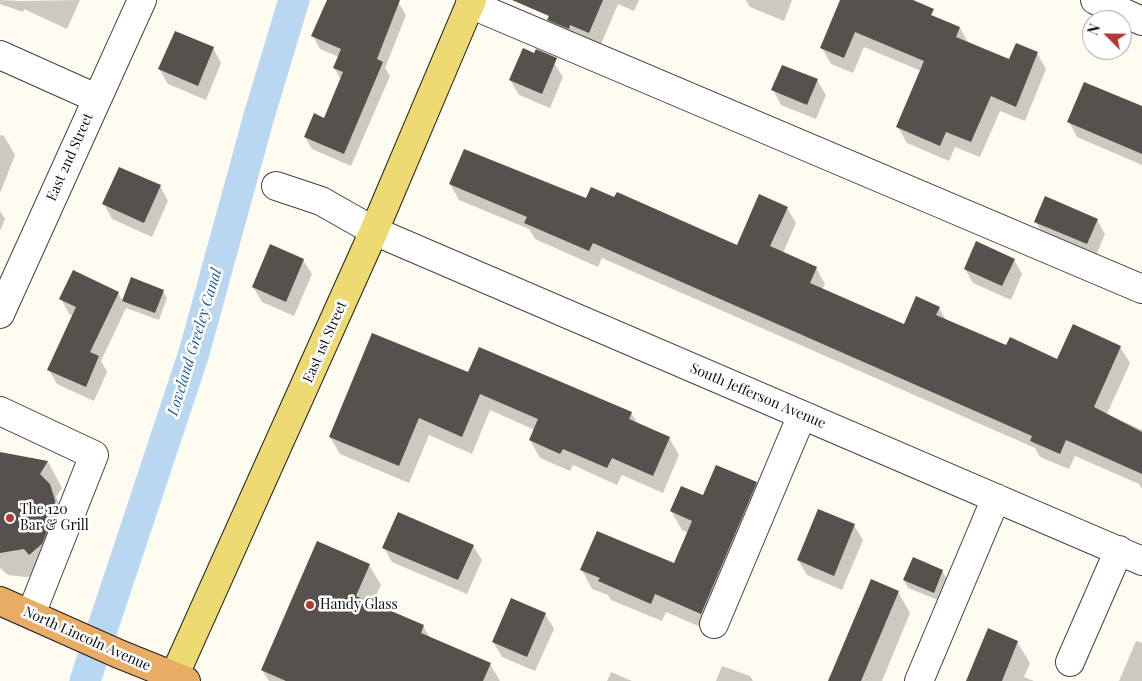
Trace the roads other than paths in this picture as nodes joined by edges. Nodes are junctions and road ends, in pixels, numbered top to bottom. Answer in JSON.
{"nodes":[{"id":1,"x":142,"y":0,"type":"edge"},
{"id":2,"x":1095,"y":0,"type":"edge"},
{"id":3,"x":471,"y":2,"type":"edge"},
{"id":4,"x":1142,"y":21,"type":"edge"},
{"id":5,"x":0,"y":55,"type":"edge"},
{"id":6,"x":96,"y":98,"type":"junction"},
{"id":7,"x":276,"y":186,"type":"dead end"},
{"id":8,"x":374,"y":232,"type":"junction"},
{"id":9,"x":1142,"y":289,"type":"edge"},
{"id":10,"x":0,"y":314,"type":"edge"},
{"id":11,"x":0,"y":412,"type":"edge"},
{"id":12,"x":802,"y":415,"type":"junction"},
{"id":13,"x":996,"y":498,"type":"junction"},
{"id":14,"x":1130,"y":556,"type":"edge"},
{"id":15,"x":0,"y":601,"type":"edge"},
{"id":16,"x":43,"y":620,"type":"junction"},
{"id":17,"x":714,"y":624,"type":"dead end"},
{"id":18,"x":1070,"y":662,"type":"dead end"},
{"id":19,"x":177,"y":679,"type":"edge"},
{"id":20,"x":919,"y":681,"type":"edge"}],
"edges":[{"from":1,"to":6,"type":"street","name":"East 2nd Street"},
{"from":2,"to":4,"type":"street"},
{"from":3,"to":8,"type":"main road","name":"East 1st Street"},
{"from":3,"to":9,"type":"street"},
{"from":5,"to":6,"type":"street"},
{"from":6,"to":10,"type":"street","name":"East 2nd Street"},
{"from":7,"to":8,"type":"street","name":"South Jefferson Avenue"},
{"from":8,"to":12,"type":"street","name":"South Jefferson Avenue"},
{"from":8,"to":19,"type":"main road","name":"East 1st Street"},
{"from":11,"to":16,"type":"street"},
{"from":12,"to":13,"type":"street","name":"South Jefferson Avenue"},
{"from":12,"to":17,"type":"street"},
{"from":13,"to":14,"type":"street","name":"South Jefferson Avenue"},
{"from":13,"to":20,"type":"street"},
{"from":14,"to":18,"type":"street"},
{"from":15,"to":16,"type":"highway","name":"North Lincoln Avenue"},
{"from":16,"to":19,"type":"highway","name":"North Lincoln Avenue"}]}
